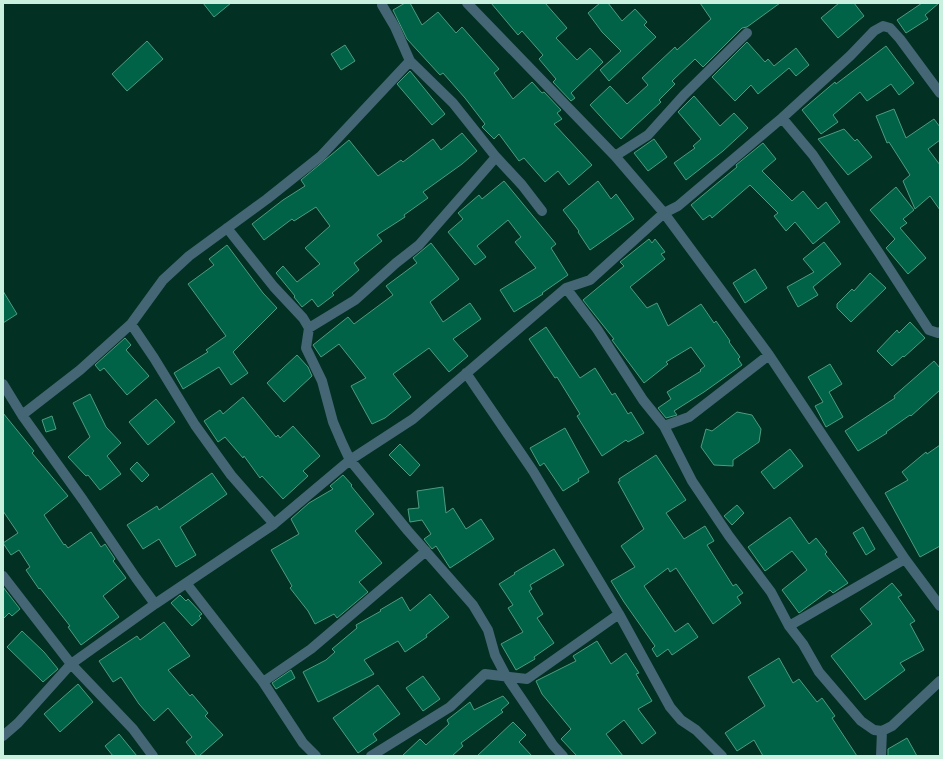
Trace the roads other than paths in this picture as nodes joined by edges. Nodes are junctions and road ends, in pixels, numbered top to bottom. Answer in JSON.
{"nodes":[{"id":1,"x":467,"y":3,"type":"edge"},
{"id":2,"x":382,"y":4,"type":"edge"},
{"id":3,"x":747,"y":33,"type":"dead end"},
{"id":4,"x":410,"y":61,"type":"junction"},
{"id":5,"x":940,"y":93,"type":"edge"},
{"id":6,"x":782,"y":118,"type":"junction"},
{"id":7,"x":615,"y":156,"type":"junction"},
{"id":8,"x":496,"y":157,"type":"junction"},
{"id":9,"x":542,"y":211,"type":"dead end"},
{"id":10,"x":664,"y":213,"type":"junction"},
{"id":11,"x":227,"y":228,"type":"junction"},
{"id":12,"x":566,"y":288,"type":"junction"},
{"id":13,"x":131,"y":324,"type":"junction"},
{"id":14,"x":309,"y":328,"type":"junction"},
{"id":15,"x":940,"y":332,"type":"edge"},
{"id":16,"x":769,"y":355,"type":"junction"},
{"id":17,"x":466,"y":373,"type":"junction"},
{"id":18,"x":3,"y":384,"type":"edge"},
{"id":19,"x":22,"y":415,"type":"junction"},
{"id":20,"x":664,"y":426,"type":"junction"},
{"id":21,"x":350,"y":460,"type":"junction"},
{"id":22,"x":274,"y":524,"type":"junction"},
{"id":23,"x":426,"y":551,"type":"junction"},
{"id":24,"x":905,"y":559,"type":"junction"},
{"id":25,"x":3,"y":576,"type":"edge"},
{"id":26,"x":186,"y":583,"type":"junction"},
{"id":27,"x":155,"y":604,"type":"junction"},
{"id":28,"x":940,"y":606,"type":"edge"},
{"id":29,"x":619,"y":614,"type":"junction"},
{"id":30,"x":789,"y":626,"type":"junction"},
{"id":31,"x":71,"y":664,"type":"junction"},
{"id":32,"x":506,"y":676,"type":"junction"},
{"id":33,"x":940,"y":681,"type":"edge"},
{"id":34,"x":263,"y":682,"type":"junction"},
{"id":35,"x":882,"y":731,"type":"junction"},
{"id":36,"x":3,"y":736,"type":"edge"},
{"id":37,"x":153,"y":756,"type":"edge"},
{"id":38,"x":316,"y":756,"type":"edge"},
{"id":39,"x":371,"y":756,"type":"edge"},
{"id":40,"x":563,"y":756,"type":"edge"},
{"id":41,"x":722,"y":756,"type":"edge"},
{"id":42,"x":881,"y":756,"type":"edge"}],
"edges":[{"from":1,"to":7,"type":"street"},
{"from":2,"to":4,"type":"street"},
{"from":3,"to":7,"type":"street"},
{"from":4,"to":8,"type":"street"},
{"from":4,"to":11,"type":"street"},
{"from":5,"to":6,"type":"street"},
{"from":6,"to":10,"type":"street"},
{"from":6,"to":15,"type":"street"},
{"from":7,"to":10,"type":"street"},
{"from":8,"to":9,"type":"street"},
{"from":8,"to":14,"type":"street"},
{"from":10,"to":12,"type":"street"},
{"from":10,"to":16,"type":"street"},
{"from":11,"to":13,"type":"street"},
{"from":11,"to":14,"type":"street"},
{"from":12,"to":17,"type":"street"},
{"from":12,"to":20,"type":"street"},
{"from":13,"to":19,"type":"street"},
{"from":13,"to":22,"type":"street"},
{"from":14,"to":21,"type":"street"},
{"from":16,"to":20,"type":"street"},
{"from":16,"to":24,"type":"street"},
{"from":17,"to":21,"type":"street"},
{"from":17,"to":29,"type":"street"},
{"from":18,"to":19,"type":"street"},
{"from":19,"to":27,"type":"street"},
{"from":20,"to":30,"type":"street"},
{"from":21,"to":22,"type":"street"},
{"from":21,"to":23,"type":"street"},
{"from":22,"to":26,"type":"street"},
{"from":23,"to":32,"type":"street"},
{"from":23,"to":34,"type":"street"},
{"from":24,"to":28,"type":"street"},
{"from":24,"to":30,"type":"street"},
{"from":25,"to":31,"type":"street"},
{"from":26,"to":27,"type":"street"},
{"from":26,"to":34,"type":"street"},
{"from":27,"to":31,"type":"street"},
{"from":29,"to":32,"type":"street"},
{"from":29,"to":41,"type":"street"},
{"from":30,"to":35,"type":"street"},
{"from":31,"to":36,"type":"street"},
{"from":31,"to":37,"type":"street"},
{"from":32,"to":39,"type":"street"},
{"from":32,"to":40,"type":"street"},
{"from":33,"to":35,"type":"street"},
{"from":34,"to":38,"type":"street"},
{"from":35,"to":42,"type":"street"}]}
